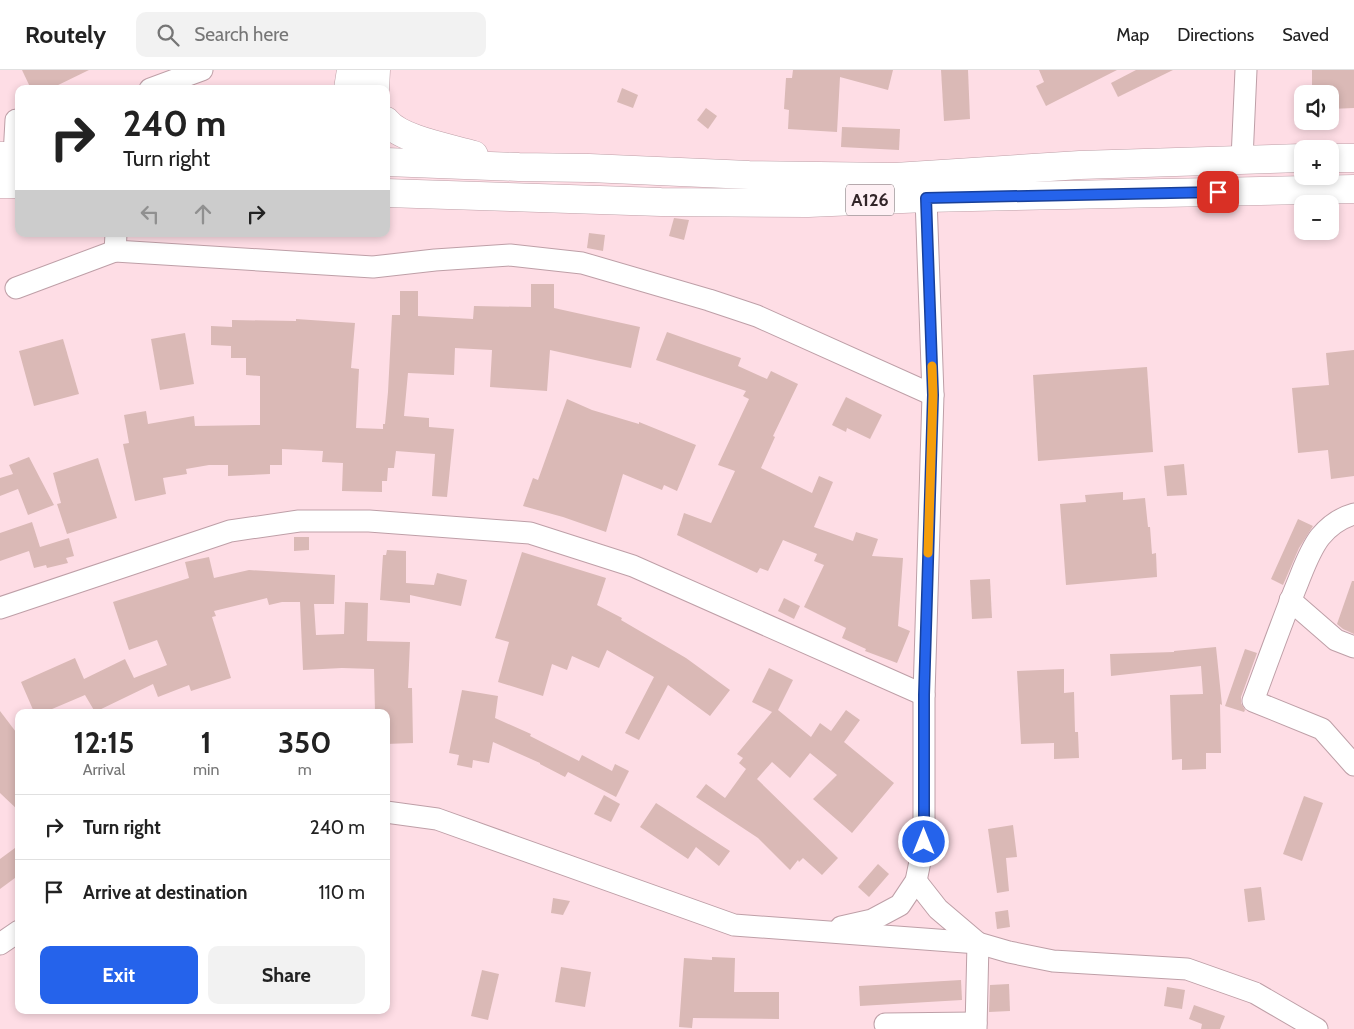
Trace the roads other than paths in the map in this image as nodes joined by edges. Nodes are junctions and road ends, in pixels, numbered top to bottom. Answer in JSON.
{"nodes":[{"id":1,"x":202,"y":70,"type":"edge"},
{"id":2,"x":351,"y":70,"type":"edge"},
{"id":3,"x":376,"y":70,"type":"edge"},
{"id":4,"x":1246,"y":70,"type":"edge"},
{"id":5,"x":161,"y":85,"type":"edge"},
{"id":6,"x":349,"y":85,"type":"edge"},
{"id":7,"x":375,"y":85,"type":"edge"},
{"id":8,"x":12,"y":120,"type":"edge"},
{"id":9,"x":390,"y":124,"type":"edge"},
{"id":10,"x":11,"y":156,"type":"edge"},
{"id":11,"x":1294,"y":158,"type":"edge"},
{"id":12,"x":1339,"y":158,"type":"edge"},
{"id":13,"x":1354,"y":158,"type":"edge"},
{"id":14,"x":1242,"y":159,"type":"junction"},
{"id":15,"x":390,"y":162,"type":"edge"},
{"id":16,"x":519,"y":167,"type":"junction"},
{"id":17,"x":0,"y":184,"type":"edge"},
{"id":18,"x":15,"y":184,"type":"edge"},
{"id":19,"x":1354,"y":189,"type":"edge"},
{"id":20,"x":390,"y":193,"type":"edge"},
{"id":21,"x":926,"y":198,"type":"junction"},
{"id":22,"x":115,"y":242,"type":"edge"},
{"id":23,"x":16,"y":288,"type":"dead end"},
{"id":24,"x":933,"y":395,"type":"junction"},
{"id":25,"x":1354,"y":514,"type":"edge"},
{"id":26,"x":1290,"y":600,"type":"junction"},
{"id":27,"x":0,"y":608,"type":"edge"},
{"id":28,"x":1354,"y":647,"type":"edge"},
{"id":29,"x":924,"y":695,"type":"junction"},
{"id":30,"x":1354,"y":765,"type":"edge"},
{"id":31,"x":390,"y":813,"type":"edge"},
{"id":32,"x":916,"y":881,"type":"junction"},
{"id":33,"x":818,"y":932,"type":"junction"},
{"id":34,"x":15,"y":934,"type":"edge"},
{"id":35,"x":978,"y":943,"type":"junction"},
{"id":36,"x":0,"y":944,"type":"edge"},
{"id":37,"x":885,"y":1024,"type":"dead end"},
{"id":38,"x":976,"y":1026,"type":"edge"},
{"id":39,"x":1316,"y":1029,"type":"edge"}],
"edges":[{"from":1,"to":5,"type":"street"},
{"from":2,"to":6,"type":"highway"},
{"from":3,"to":7,"type":"highway"},
{"from":4,"to":14,"type":"street"},
{"from":8,"to":10,"type":"street"},
{"from":9,"to":16,"type":"highway"},
{"from":11,"to":14,"type":"highway","number":"A126"},
{"from":12,"to":13,"type":"highway"},
{"from":14,"to":16,"type":"highway","number":"A126"},
{"from":15,"to":16,"type":"highway","number":"A126"},
{"from":17,"to":18,"type":"highway"},
{"from":19,"to":21,"type":"highway","number":"A126"},
{"from":20,"to":21,"type":"highway","number":"A126"},
{"from":21,"to":24,"type":"street"},
{"from":22,"to":23,"type":"street"},
{"from":22,"to":24,"type":"street"},
{"from":24,"to":29,"type":"street"},
{"from":25,"to":26,"type":"street"},
{"from":26,"to":28,"type":"street"},
{"from":26,"to":30,"type":"street"},
{"from":27,"to":29,"type":"street"},
{"from":29,"to":32,"type":"street"},
{"from":31,"to":33,"type":"street"},
{"from":32,"to":33,"type":"street"},
{"from":32,"to":35,"type":"street"},
{"from":33,"to":35,"type":"street"},
{"from":34,"to":36,"type":"street"},
{"from":35,"to":38,"type":"street"},
{"from":35,"to":39,"type":"street"},
{"from":37,"to":38,"type":"street"}]}
